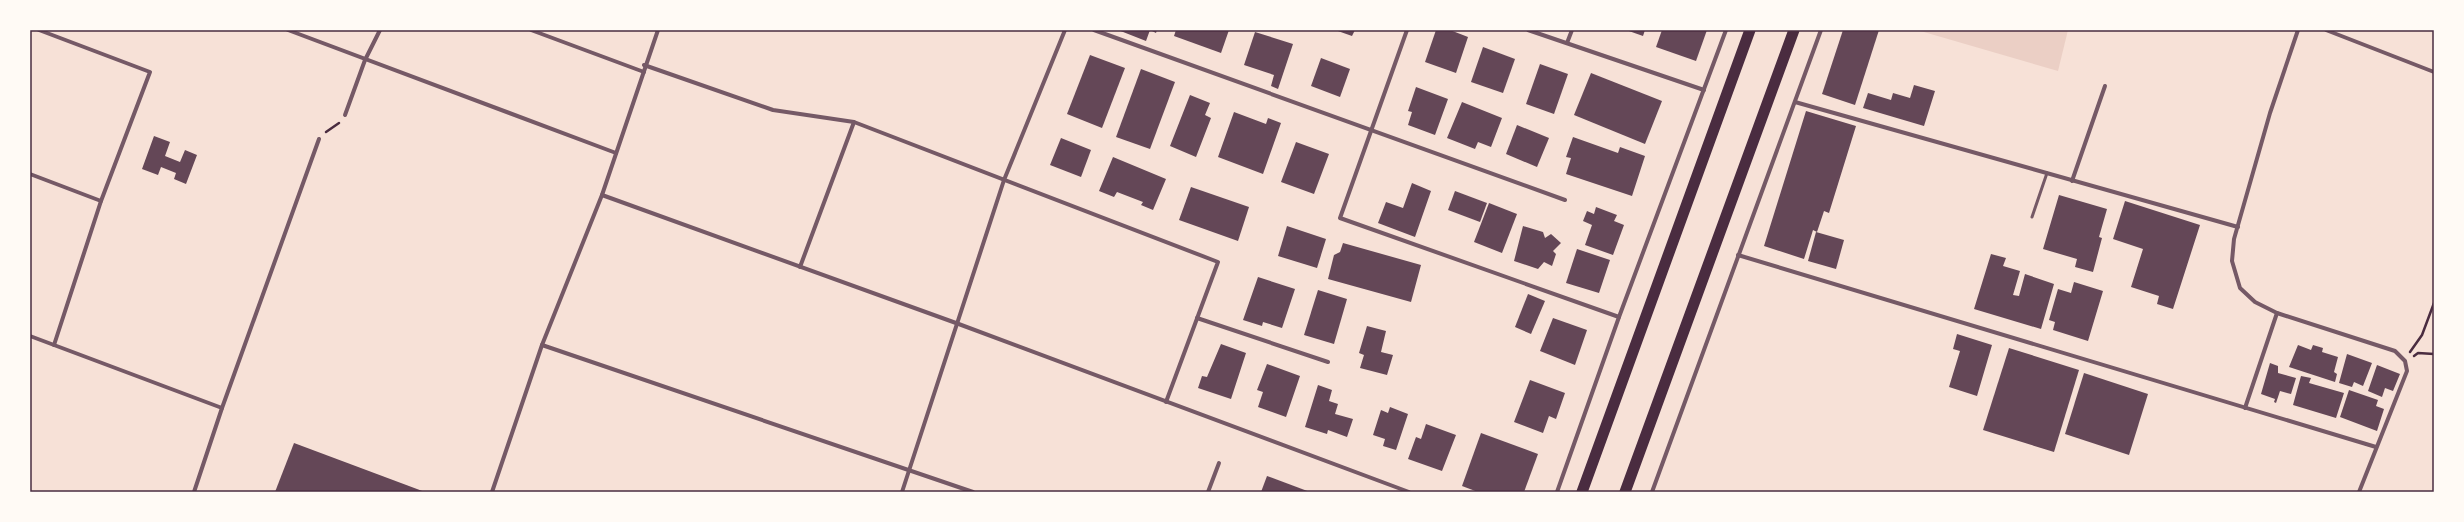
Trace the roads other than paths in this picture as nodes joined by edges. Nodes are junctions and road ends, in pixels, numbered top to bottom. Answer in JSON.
{"nodes":[{"id":1,"x":39,"y":30,"type":"edge"},
{"id":2,"x":288,"y":30,"type":"edge"},
{"id":3,"x":380,"y":30,"type":"edge"},
{"id":4,"x":531,"y":30,"type":"edge"},
{"id":5,"x":658,"y":30,"type":"edge"},
{"id":6,"x":1065,"y":30,"type":"edge"},
{"id":7,"x":1094,"y":30,"type":"edge"},
{"id":8,"x":1407,"y":30,"type":"edge"},
{"id":9,"x":1528,"y":30,"type":"edge"},
{"id":10,"x":1572,"y":30,"type":"edge"},
{"id":11,"x":1726,"y":30,"type":"edge"},
{"id":12,"x":1750,"y":30,"type":"edge"},
{"id":13,"x":1794,"y":30,"type":"edge"},
{"id":14,"x":1821,"y":30,"type":"edge"},
{"id":15,"x":2298,"y":30,"type":"edge"},
{"id":16,"x":2326,"y":30,"type":"edge"},
{"id":17,"x":1567,"y":43,"type":"junction"},
{"id":18,"x":365,"y":60,"type":"junction"},
{"id":19,"x":644,"y":65,"type":"junction"},
{"id":20,"x":644,"y":72,"type":"junction"},
{"id":21,"x":2434,"y":72,"type":"edge"},
{"id":22,"x":2105,"y":86,"type":"dead end"},
{"id":23,"x":1704,"y":90,"type":"junction"},
{"id":24,"x":1795,"y":102,"type":"junction"},
{"id":25,"x":345,"y":115,"type":"road end"},
{"id":26,"x":854,"y":122,"type":"junction"},
{"id":27,"x":1371,"y":130,"type":"junction"},
{"id":28,"x":319,"y":139,"type":"road end"},
{"id":29,"x":616,"y":153,"type":"junction"},
{"id":30,"x":30,"y":174,"type":"edge"},
{"id":31,"x":2047,"y":174,"type":"junction"},
{"id":32,"x":1004,"y":180,"type":"junction"},
{"id":33,"x":2072,"y":181,"type":"junction"},
{"id":34,"x":602,"y":195,"type":"junction"},
{"id":35,"x":101,"y":200,"type":"junction"},
{"id":36,"x":1566,"y":200,"type":"dead end"},
{"id":37,"x":2032,"y":217,"type":"dead end"},
{"id":38,"x":2238,"y":227,"type":"junction"},
{"id":39,"x":1738,"y":255,"type":"junction"},
{"id":40,"x":800,"y":267,"type":"junction"},
{"id":41,"x":2277,"y":313,"type":"junction"},
{"id":42,"x":1619,"y":317,"type":"junction"},
{"id":43,"x":1197,"y":318,"type":"junction"},
{"id":44,"x":956,"y":323,"type":"junction"},
{"id":45,"x":30,"y":336,"type":"edge"},
{"id":46,"x":54,"y":345,"type":"junction"},
{"id":47,"x":542,"y":345,"type":"junction"},
{"id":48,"x":1328,"y":362,"type":"dead end"},
{"id":49,"x":1166,"y":402,"type":"junction"},
{"id":50,"x":222,"y":408,"type":"junction"},
{"id":51,"x":2245,"y":408,"type":"junction"},
{"id":52,"x":2376,"y":448,"type":"junction"},
{"id":53,"x":1219,"y":463,"type":"dead end"},
{"id":54,"x":909,"y":470,"type":"junction"},
{"id":55,"x":194,"y":492,"type":"edge"},
{"id":56,"x":492,"y":492,"type":"edge"},
{"id":57,"x":902,"y":492,"type":"edge"},
{"id":58,"x":973,"y":492,"type":"edge"},
{"id":59,"x":1208,"y":492,"type":"edge"},
{"id":60,"x":1409,"y":492,"type":"edge"},
{"id":61,"x":1557,"y":492,"type":"edge"},
{"id":62,"x":1582,"y":492,"type":"edge"},
{"id":63,"x":1625,"y":492,"type":"edge"},
{"id":64,"x":1652,"y":492,"type":"edge"},
{"id":65,"x":2359,"y":492,"type":"edge"}],
"edges":[{"from":1,"to":35,"type":"street"},
{"from":2,"to":18,"type":"street"},
{"from":3,"to":18,"type":"street"},
{"from":4,"to":20,"type":"street"},
{"from":5,"to":19,"type":"street"},
{"from":6,"to":32,"type":"street"},
{"from":7,"to":27,"type":"street"},
{"from":8,"to":27,"type":"street"},
{"from":9,"to":17,"type":"street"},
{"from":10,"to":17,"type":"street"},
{"from":11,"to":23,"type":"street"},
{"from":12,"to":62,"type":"highway"},
{"from":13,"to":63,"type":"highway"},
{"from":14,"to":24,"type":"street"},
{"from":15,"to":38,"type":"street"},
{"from":16,"to":21,"type":"street"},
{"from":17,"to":23,"type":"street"},
{"from":18,"to":25,"type":"street"},
{"from":18,"to":29,"type":"street"},
{"from":19,"to":20,"type":"street"},
{"from":19,"to":26,"type":"street"},
{"from":20,"to":29,"type":"street"},
{"from":22,"to":33,"type":"street"},
{"from":23,"to":42,"type":"street"},
{"from":24,"to":31,"type":"street"},
{"from":24,"to":39,"type":"street"},
{"from":26,"to":32,"type":"street"},
{"from":26,"to":40,"type":"street"},
{"from":27,"to":36,"type":"street"},
{"from":27,"to":42,"type":"street"},
{"from":28,"to":50,"type":"street"},
{"from":29,"to":34,"type":"street"},
{"from":30,"to":35,"type":"street"},
{"from":31,"to":33,"type":"street"},
{"from":31,"to":37,"type":"lane"},
{"from":32,"to":43,"type":"street"},
{"from":32,"to":44,"type":"street"},
{"from":33,"to":38,"type":"street"},
{"from":34,"to":40,"type":"street"},
{"from":34,"to":47,"type":"street"},
{"from":35,"to":46,"type":"street"},
{"from":38,"to":41,"type":"street"},
{"from":39,"to":51,"type":"street"},
{"from":39,"to":64,"type":"street"},
{"from":40,"to":44,"type":"street"},
{"from":41,"to":51,"type":"street"},
{"from":41,"to":52,"type":"street"},
{"from":42,"to":61,"type":"street"},
{"from":43,"to":48,"type":"street"},
{"from":43,"to":49,"type":"street"},
{"from":44,"to":49,"type":"street"},
{"from":44,"to":54,"type":"street"},
{"from":45,"to":46,"type":"street"},
{"from":46,"to":50,"type":"street"},
{"from":47,"to":54,"type":"street"},
{"from":47,"to":56,"type":"street"},
{"from":49,"to":60,"type":"street"},
{"from":50,"to":55,"type":"street"},
{"from":51,"to":52,"type":"street"},
{"from":52,"to":65,"type":"street"},
{"from":53,"to":59,"type":"street"},
{"from":54,"to":57,"type":"street"},
{"from":54,"to":58,"type":"street"}]}
